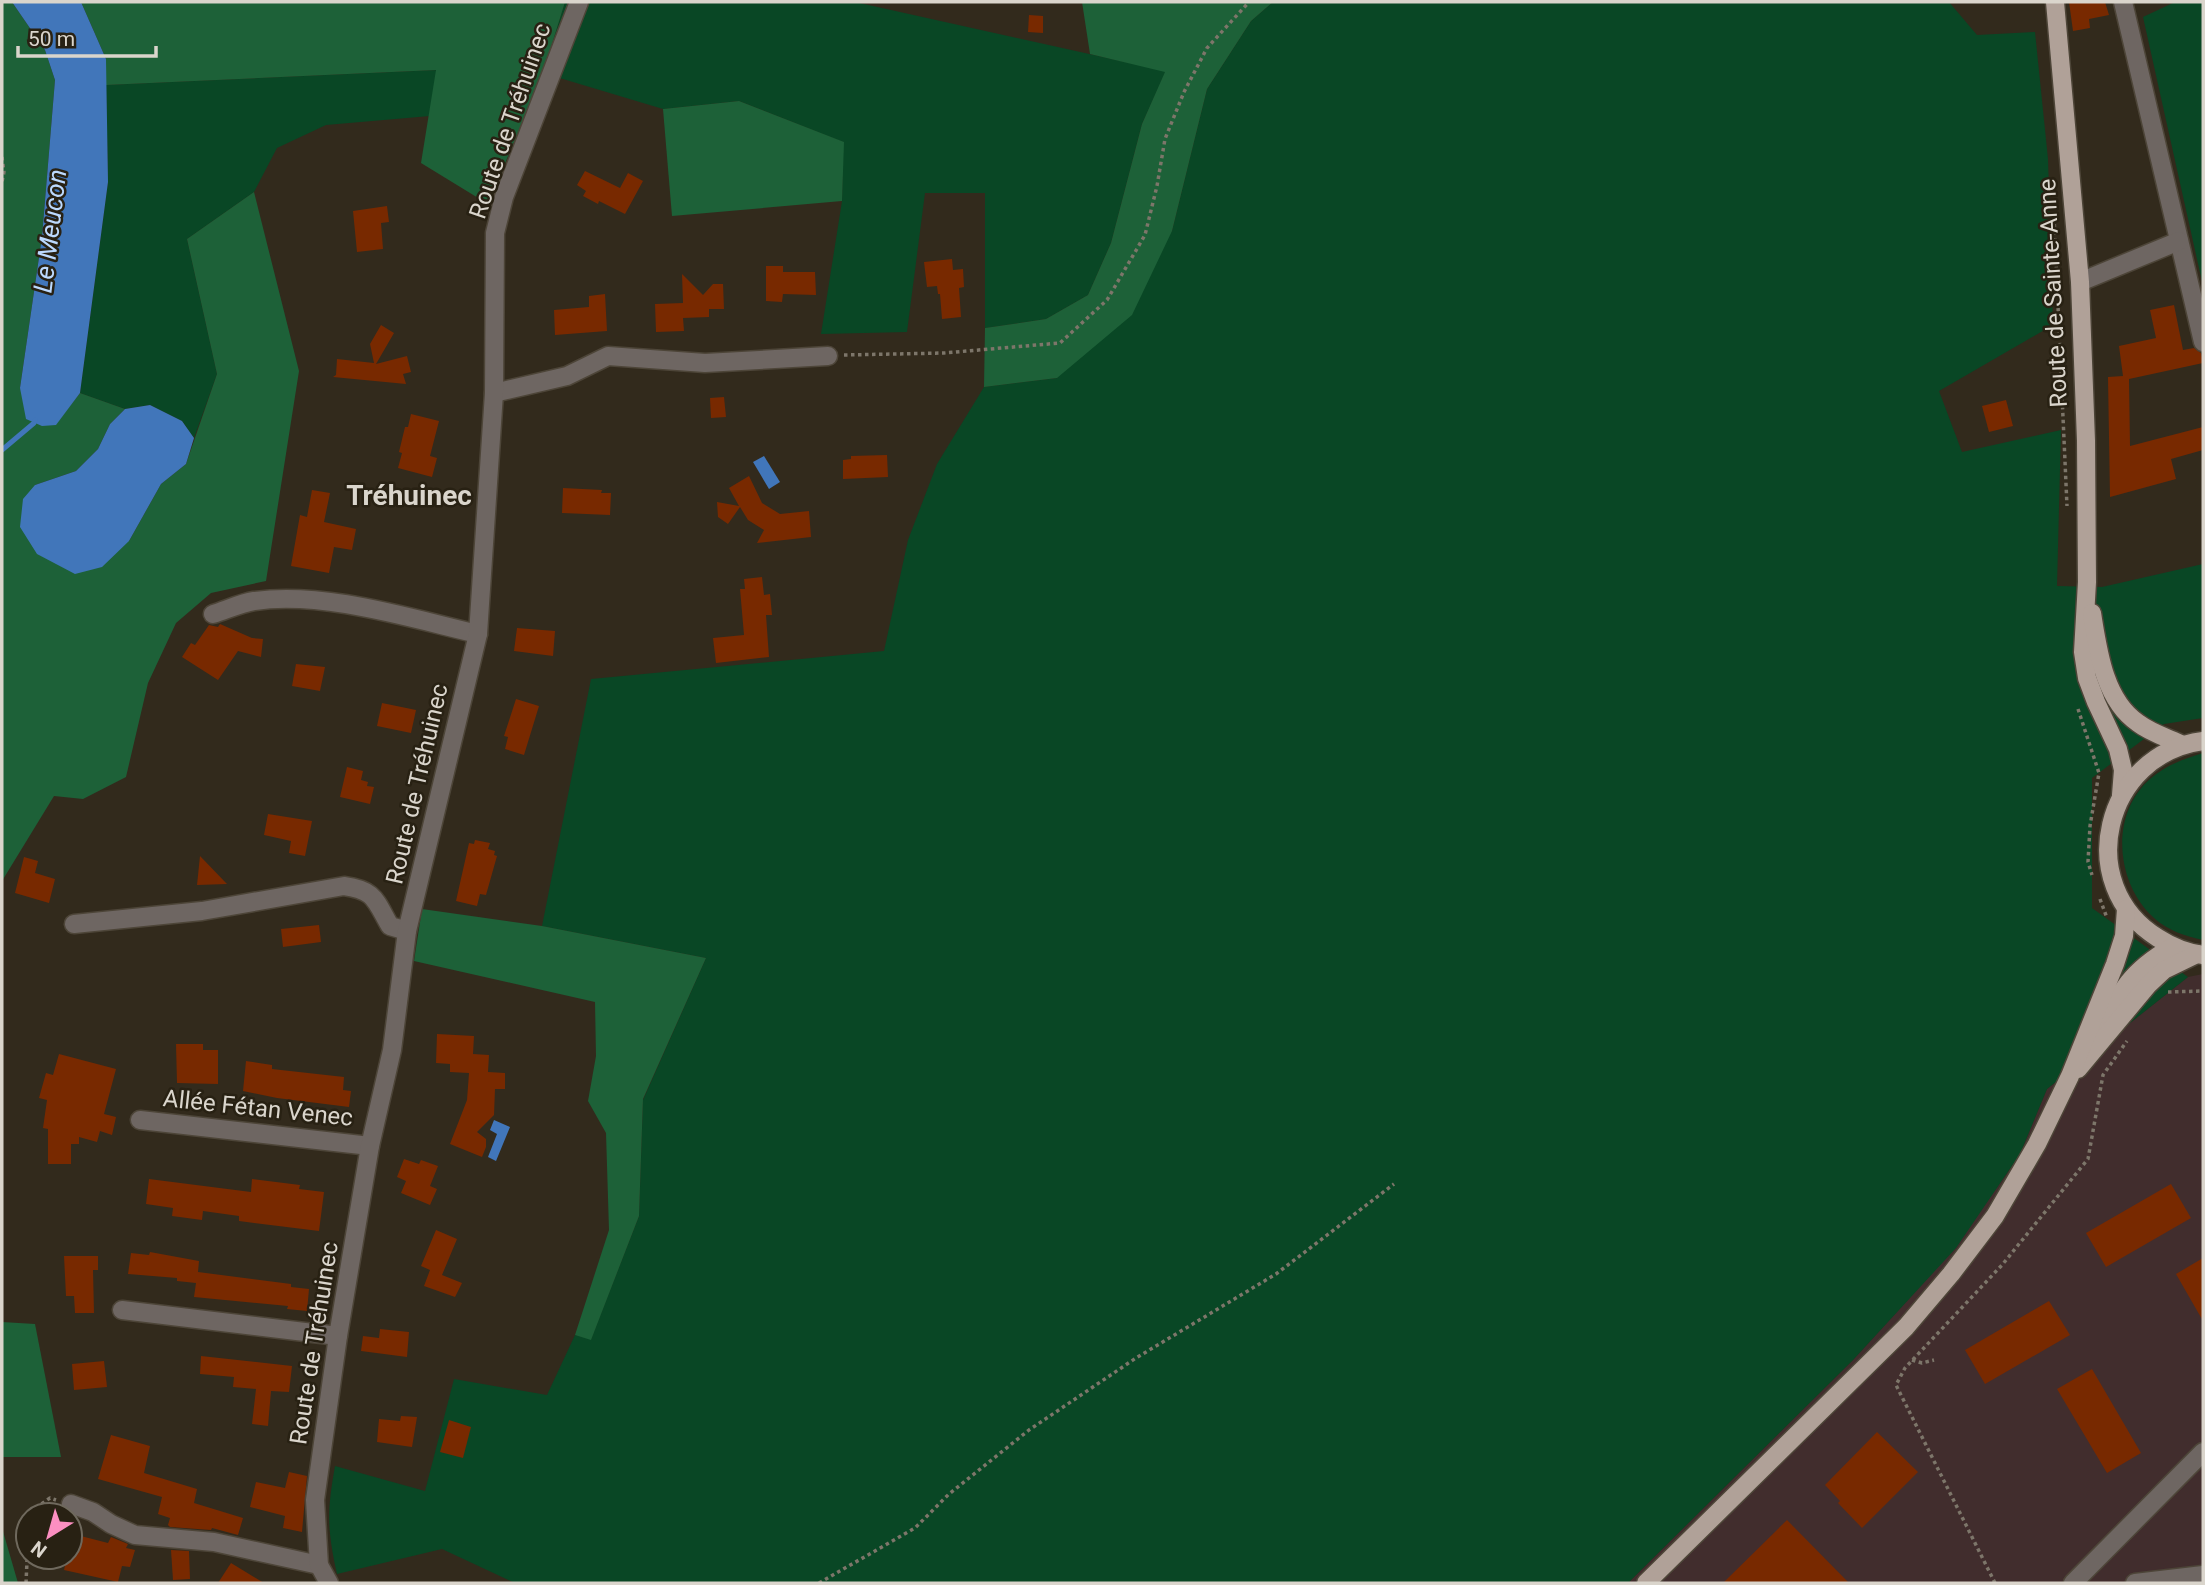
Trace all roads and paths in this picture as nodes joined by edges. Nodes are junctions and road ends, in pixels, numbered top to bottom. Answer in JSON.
{"nodes":[{"id":1,"x":579,"y":2,"type":"edge"},
{"id":2,"x":1249,"y":2,"type":"edge"},
{"id":3,"x":2055,"y":2,"type":"edge"},
{"id":4,"x":2123,"y":2,"type":"edge"},
{"id":5,"x":2,"y":157,"type":"edge"},
{"id":6,"x":2,"y":182,"type":"edge"},
{"id":7,"x":2179,"y":241,"type":"junction"},
{"id":8,"x":2080,"y":282,"type":"junction"},
{"id":9,"x":2203,"y":342,"type":"edge"},
{"id":10,"x":828,"y":355,"type":"joint"},
{"id":11,"x":494,"y":393,"type":"junction"},
{"id":12,"x":2087,"y":582,"type":"junction"},
{"id":13,"x":213,"y":614,"type":"dead end"},
{"id":14,"x":478,"y":634,"type":"junction"},
{"id":15,"x":2203,"y":741,"type":"edge"},
{"id":16,"x":2183,"y":745,"type":"junction"},
{"id":17,"x":2121,"y":795,"type":"junction"},
{"id":18,"x":2126,"y":909,"type":"junction"},
{"id":19,"x":74,"y":924,"type":"dead end"},
{"id":20,"x":407,"y":931,"type":"junction"},
{"id":21,"x":2172,"y":947,"type":"junction"},
{"id":22,"x":2200,"y":955,"type":"edge"},
{"id":23,"x":2203,"y":990,"type":"edge"},
{"id":24,"x":2160,"y":993,"type":"dead end"},
{"id":25,"x":2132,"y":1034,"type":"dead end"},
{"id":26,"x":2090,"y":1057,"type":"junction"},
{"id":27,"x":2070,"y":1076,"type":"junction"},
{"id":28,"x":139,"y":1120,"type":"dead end"},
{"id":29,"x":370,"y":1146,"type":"junction"},
{"id":30,"x":1394,"y":1184,"type":"dead end"},
{"id":31,"x":122,"y":1310,"type":"dead end"},
{"id":32,"x":338,"y":1336,"type":"junction"},
{"id":33,"x":1912,"y":1360,"type":"junction"},
{"id":34,"x":1934,"y":1360,"type":"dead end"},
{"id":35,"x":2203,"y":1452,"type":"edge"},
{"id":36,"x":84,"y":1509,"type":"edge"},
{"id":37,"x":318,"y":1565,"type":"junction"},
{"id":38,"x":2203,"y":1575,"type":"edge"},
{"id":39,"x":329,"y":1583,"type":"edge"},
{"id":40,"x":819,"y":1583,"type":"edge"},
{"id":41,"x":1646,"y":1583,"type":"edge"},
{"id":42,"x":1996,"y":1583,"type":"edge"},
{"id":43,"x":2073,"y":1583,"type":"edge"},
{"id":44,"x":2135,"y":1583,"type":"edge"}],
"edges":[{"from":1,"to":11,"type":"street","name":"Route de Tréhuinec"},
{"from":2,"to":10,"type":"path"},
{"from":3,"to":8,"type":"main road","name":"Route de Sainte-Anne"},
{"from":4,"to":7,"type":"street"},
{"from":5,"to":6,"type":"path"},
{"from":7,"to":8,"type":"street"},
{"from":7,"to":9,"type":"street"},
{"from":8,"to":12,"type":"main road","name":"Route de Sainte-Anne"},
{"from":10,"to":11,"type":"street"},
{"from":11,"to":14,"type":"street","name":"Route de Tréhuinec"},
{"from":12,"to":16,"type":"main road","name":"Route de Sainte-Anne"},
{"from":12,"to":17,"type":"main road","name":"Route de Sainte-Anne"},
{"from":13,"to":14,"type":"street"},
{"from":14,"to":20,"type":"street","name":"Route de Tréhuinec"},
{"from":15,"to":16,"type":"main road"},
{"from":16,"to":17,"type":"main road"},
{"from":17,"to":18,"type":"main road"},
{"from":18,"to":21,"type":"main road"},
{"from":18,"to":27,"type":"main road"},
{"from":19,"to":20,"type":"street"},
{"from":20,"to":29,"type":"street","name":"Route de Tréhuinec"},
{"from":21,"to":22,"type":"main road"},
{"from":21,"to":26,"type":"main road"},
{"from":22,"to":26,"type":"main road"},
{"from":23,"to":24,"type":"path"},
{"from":25,"to":33,"type":"path"},
{"from":26,"to":27,"type":"main road"},
{"from":27,"to":41,"type":"main road"},
{"from":28,"to":29,"type":"street","name":"Allée Fétan Venec"},
{"from":29,"to":32,"type":"street","name":"Route de Tréhuinec"},
{"from":30,"to":40,"type":"path"},
{"from":31,"to":32,"type":"street"},
{"from":32,"to":37,"type":"street","name":"Route de Tréhuinec"},
{"from":33,"to":34,"type":"path"},
{"from":33,"to":42,"type":"path"},
{"from":35,"to":43,"type":"street"},
{"from":36,"to":37,"type":"street"},
{"from":37,"to":39,"type":"street","name":"Route de Tréhuinec"},
{"from":38,"to":44,"type":"street"}]}
